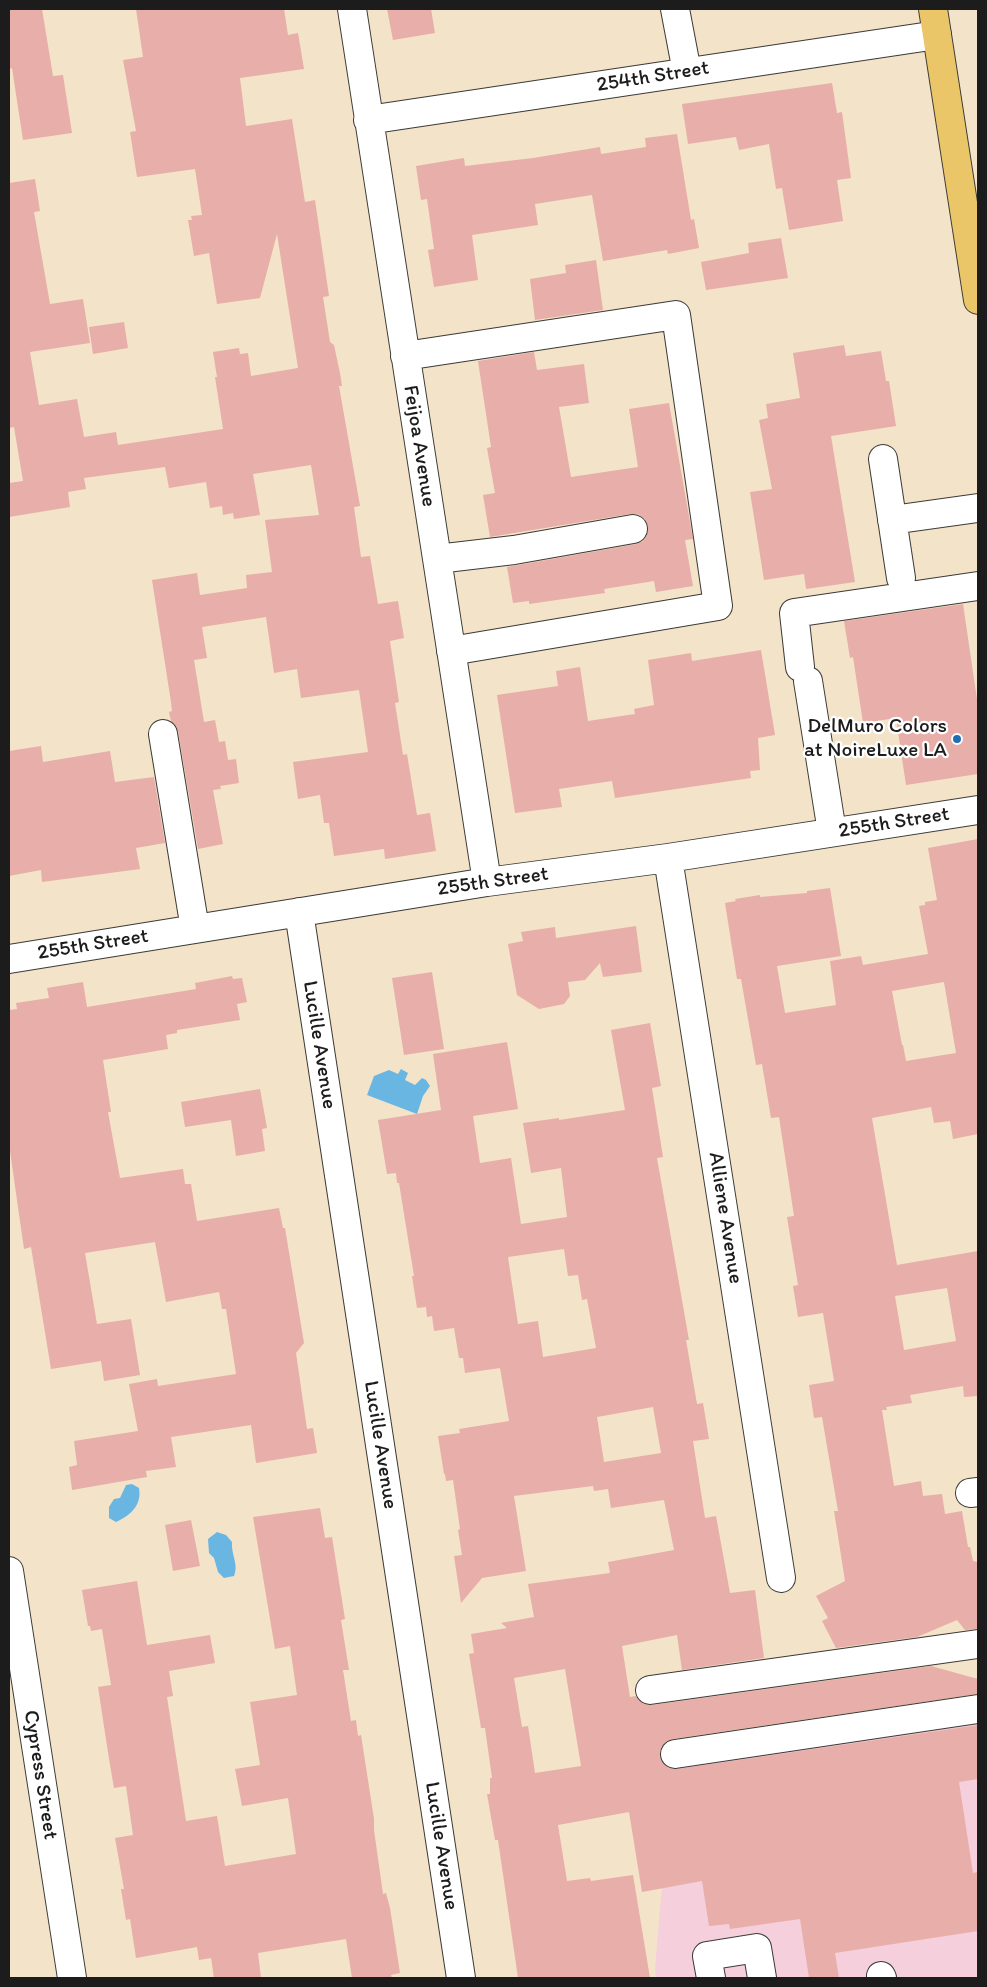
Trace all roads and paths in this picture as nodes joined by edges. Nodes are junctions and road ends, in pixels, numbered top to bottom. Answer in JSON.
{"nodes":[{"id":1,"x":352,"y":9,"type":"edge"},
{"id":2,"x":675,"y":9,"type":"edge"},
{"id":3,"x":935,"y":22,"type":"edge"},
{"id":4,"x":687,"y":72,"type":"junction"},
{"id":5,"x":368,"y":120,"type":"junction"},
{"id":6,"x":978,"y":300,"type":"edge"},
{"id":7,"x":405,"y":356,"type":"junction"},
{"id":8,"x":883,"y":459,"type":"dead end"},
{"id":9,"x":978,"y":508,"type":"edge"},
{"id":10,"x":892,"y":520,"type":"junction"},
{"id":11,"x":633,"y":529,"type":"dead end"},
{"id":12,"x":437,"y":559,"type":"junction"},
{"id":13,"x":901,"y":578,"type":"dead end"},
{"id":14,"x":978,"y":586,"type":"edge"},
{"id":15,"x":451,"y":651,"type":"junction"},
{"id":16,"x":163,"y":734,"type":"dead end"},
{"id":17,"x":978,"y":810,"type":"edge"},
{"id":18,"x":832,"y":832,"type":"junction"},
{"id":19,"x":668,"y":858,"type":"junction"},
{"id":20,"x":487,"y":882,"type":"junction"},
{"id":21,"x":299,"y":912,"type":"junction"},
{"id":22,"x":195,"y":929,"type":"junction"},
{"id":23,"x":9,"y":958,"type":"edge"},
{"id":24,"x":9,"y":1571,"type":"edge"},
{"id":25,"x":781,"y":1578,"type":"dead end"},
{"id":26,"x":978,"y":1644,"type":"edge"},
{"id":27,"x":650,"y":1690,"type":"dead end"},
{"id":28,"x":19,"y":1699,"type":"edge"},
{"id":29,"x":978,"y":1709,"type":"edge"},
{"id":30,"x":675,"y":1754,"type":"dead end"},
{"id":31,"x":68,"y":1978,"type":"edge"},
{"id":32,"x":461,"y":1978,"type":"edge"},
{"id":33,"x":711,"y":1978,"type":"edge"},
{"id":34,"x":762,"y":1978,"type":"edge"}],
"edges":[{"from":1,"to":5,"type":"street","name":"Feijoa Avenue"},
{"from":2,"to":4,"type":"street"},
{"from":3,"to":4,"type":"street","name":"254th Street"},
{"from":3,"to":6,"type":"main road"},
{"from":4,"to":5,"type":"street","name":"254th Street"},
{"from":5,"to":7,"type":"street","name":"Feijoa Avenue"},
{"from":7,"to":12,"type":"street","name":"Feijoa Avenue"},
{"from":7,"to":15,"type":"street"},
{"from":8,"to":10,"type":"street"},
{"from":9,"to":10,"type":"street"},
{"from":10,"to":13,"type":"street"},
{"from":11,"to":12,"type":"street"},
{"from":12,"to":15,"type":"street","name":"Feijoa Avenue"},
{"from":14,"to":18,"type":"street"},
{"from":15,"to":20,"type":"street","name":"Feijoa Avenue"},
{"from":16,"to":22,"type":"street"},
{"from":17,"to":18,"type":"street","name":"255th Street"},
{"from":18,"to":19,"type":"street","name":"255th Street"},
{"from":19,"to":20,"type":"street","name":"255th Street"},
{"from":19,"to":25,"type":"street","name":"Alliene Avenue"},
{"from":20,"to":21,"type":"street","name":"255th Street"},
{"from":21,"to":22,"type":"street","name":"255th Street"},
{"from":21,"to":32,"type":"street","name":"Lucille Avenue"},
{"from":22,"to":23,"type":"street","name":"255th Street"},
{"from":24,"to":28,"type":"street","name":"Cypress Street"},
{"from":26,"to":27,"type":"street"},
{"from":28,"to":31,"type":"street","name":"Cypress Street"},
{"from":29,"to":30,"type":"street"},
{"from":33,"to":34,"type":"street"}]}
